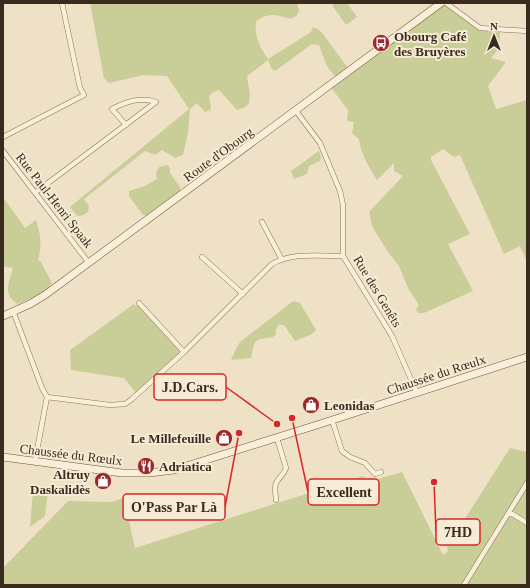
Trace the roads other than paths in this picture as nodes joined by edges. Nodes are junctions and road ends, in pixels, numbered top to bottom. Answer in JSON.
{"nodes":[{"id":1,"x":62,"y":3,"type":"edge"},
{"id":2,"x":441,"y":3,"type":"edge"},
{"id":3,"x":446,"y":3,"type":"edge"},
{"id":4,"x":527,"y":31,"type":"edge"},
{"id":5,"x":296,"y":111,"type":"junction"},
{"id":6,"x":126,"y":125,"type":"junction"},
{"id":7,"x":3,"y":137,"type":"edge"},
{"id":8,"x":3,"y":151,"type":"edge"},
{"id":9,"x":36,"y":192,"type":"junction"},
{"id":10,"x":262,"y":222,"type":"dead end"},
{"id":11,"x":343,"y":256,"type":"junction"},
{"id":12,"x":202,"y":257,"type":"dead end"},
{"id":13,"x":281,"y":258,"type":"junction"},
{"id":14,"x":89,"y":263,"type":"junction"},
{"id":15,"x":243,"y":294,"type":"junction"},
{"id":16,"x":139,"y":303,"type":"dead end"},
{"id":17,"x":14,"y":311,"type":"junction"},
{"id":18,"x":3,"y":316,"type":"edge"},
{"id":19,"x":184,"y":352,"type":"junction"},
{"id":20,"x":527,"y":357,"type":"edge"},
{"id":21,"x":416,"y":393,"type":"junction"},
{"id":22,"x":47,"y":397,"type":"junction"},
{"id":23,"x":332,"y":420,"type":"junction"},
{"id":24,"x":277,"y":438,"type":"junction"},
{"id":25,"x":3,"y":457,"type":"edge"},
{"id":26,"x":35,"y":461,"type":"junction"},
{"id":27,"x":381,"y":472,"type":"dead end"},
{"id":28,"x":527,"y":483,"type":"edge"},
{"id":29,"x":276,"y":500,"type":"dead end"},
{"id":30,"x":509,"y":512,"type":"junction"},
{"id":31,"x":527,"y":523,"type":"edge"},
{"id":32,"x":464,"y":585,"type":"edge"}],
"edges":[{"from":1,"to":7,"type":"street"},
{"from":2,"to":5,"type":"main road","name":"Route d'Obourg"},
{"from":3,"to":4,"type":"street"},
{"from":5,"to":11,"type":"street","name":"Rue des Genêts"},
{"from":5,"to":14,"type":"main road","name":"Route d'Obourg"},
{"from":6,"to":6,"type":"street"},
{"from":6,"to":9,"type":"street"},
{"from":8,"to":9,"type":"street","name":"Rue Paul-Henri Spaak"},
{"from":9,"to":14,"type":"street","name":"Rue Paul-Henri Spaak"},
{"from":10,"to":13,"type":"street"},
{"from":11,"to":13,"type":"street"},
{"from":11,"to":21,"type":"street","name":"Rue des Genêts"},
{"from":12,"to":15,"type":"street"},
{"from":13,"to":15,"type":"street"},
{"from":14,"to":17,"type":"main road","name":"Route d'Obourg"},
{"from":15,"to":19,"type":"street"},
{"from":16,"to":19,"type":"street"},
{"from":17,"to":18,"type":"main road","name":"Route d'Obourg"},
{"from":17,"to":22,"type":"street"},
{"from":19,"to":22,"type":"street"},
{"from":20,"to":21,"type":"main road","name":"Chaussée du Rœulx"},
{"from":21,"to":23,"type":"main road","name":"Chaussée du Rœulx"},
{"from":22,"to":26,"type":"street"},
{"from":23,"to":24,"type":"main road","name":"Chaussée du Rœulx"},
{"from":23,"to":27,"type":"street"},
{"from":24,"to":26,"type":"main road","name":"Chaussée du Rœulx"},
{"from":24,"to":29,"type":"street"},
{"from":25,"to":26,"type":"main road","name":"Chaussée du Rœulx"},
{"from":28,"to":30,"type":"street"},
{"from":30,"to":31,"type":"street"},
{"from":30,"to":32,"type":"street"}]}
